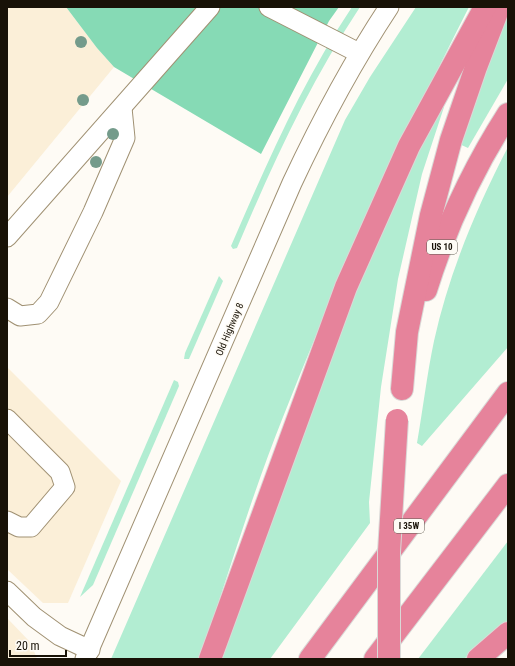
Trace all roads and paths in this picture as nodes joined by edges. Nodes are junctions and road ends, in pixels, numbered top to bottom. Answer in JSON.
{"nodes":[{"id":1,"x":210,"y":7,"type":"edge"},
{"id":2,"x":269,"y":7,"type":"edge"},
{"id":3,"x":389,"y":7,"type":"edge"},
{"id":4,"x":485,"y":7,"type":"edge"},
{"id":5,"x":499,"y":7,"type":"edge"},
{"id":6,"x":359,"y":53,"type":"junction"},
{"id":7,"x":122,"y":108,"type":"junction"},
{"id":8,"x":508,"y":114,"type":"edge"},
{"id":9,"x":7,"y":237,"type":"edge"},
{"id":10,"x":7,"y":308,"type":"edge"},
{"id":11,"x":402,"y":389,"type":"junction"},
{"id":12,"x":508,"y":393,"type":"edge"},
{"id":13,"x":7,"y":418,"type":"edge"},
{"id":14,"x":508,"y":484,"type":"edge"},
{"id":15,"x":7,"y":521,"type":"edge"},
{"id":16,"x":7,"y":591,"type":"edge"},
{"id":17,"x":508,"y":633,"type":"edge"},
{"id":18,"x":88,"y":654,"type":"edge"},
{"id":19,"x":210,"y":659,"type":"edge"},
{"id":20,"x":310,"y":659,"type":"edge"},
{"id":21,"x":375,"y":659,"type":"edge"},
{"id":22,"x":389,"y":659,"type":"edge"},
{"id":23,"x":478,"y":659,"type":"edge"}],
"edges":[{"from":1,"to":7,"type":"street"},
{"from":2,"to":6,"type":"street"},
{"from":3,"to":6,"type":"street","name":"Old Highway 8"},
{"from":4,"to":19,"type":"highway"},
{"from":5,"to":11,"type":"highway"},
{"from":6,"to":18,"type":"street","name":"Old Highway 8"},
{"from":7,"to":9,"type":"street"},
{"from":7,"to":10,"type":"street"},
{"from":8,"to":11,"type":"highway","number":"US 10"},
{"from":11,"to":22,"type":"highway","number":"US 10","bridge":true},
{"from":12,"to":20,"type":"highway","number":"I 35W"},
{"from":13,"to":15,"type":"street"},
{"from":14,"to":21,"type":"highway"},
{"from":16,"to":18,"type":"street"},
{"from":17,"to":23,"type":"highway"}]}
